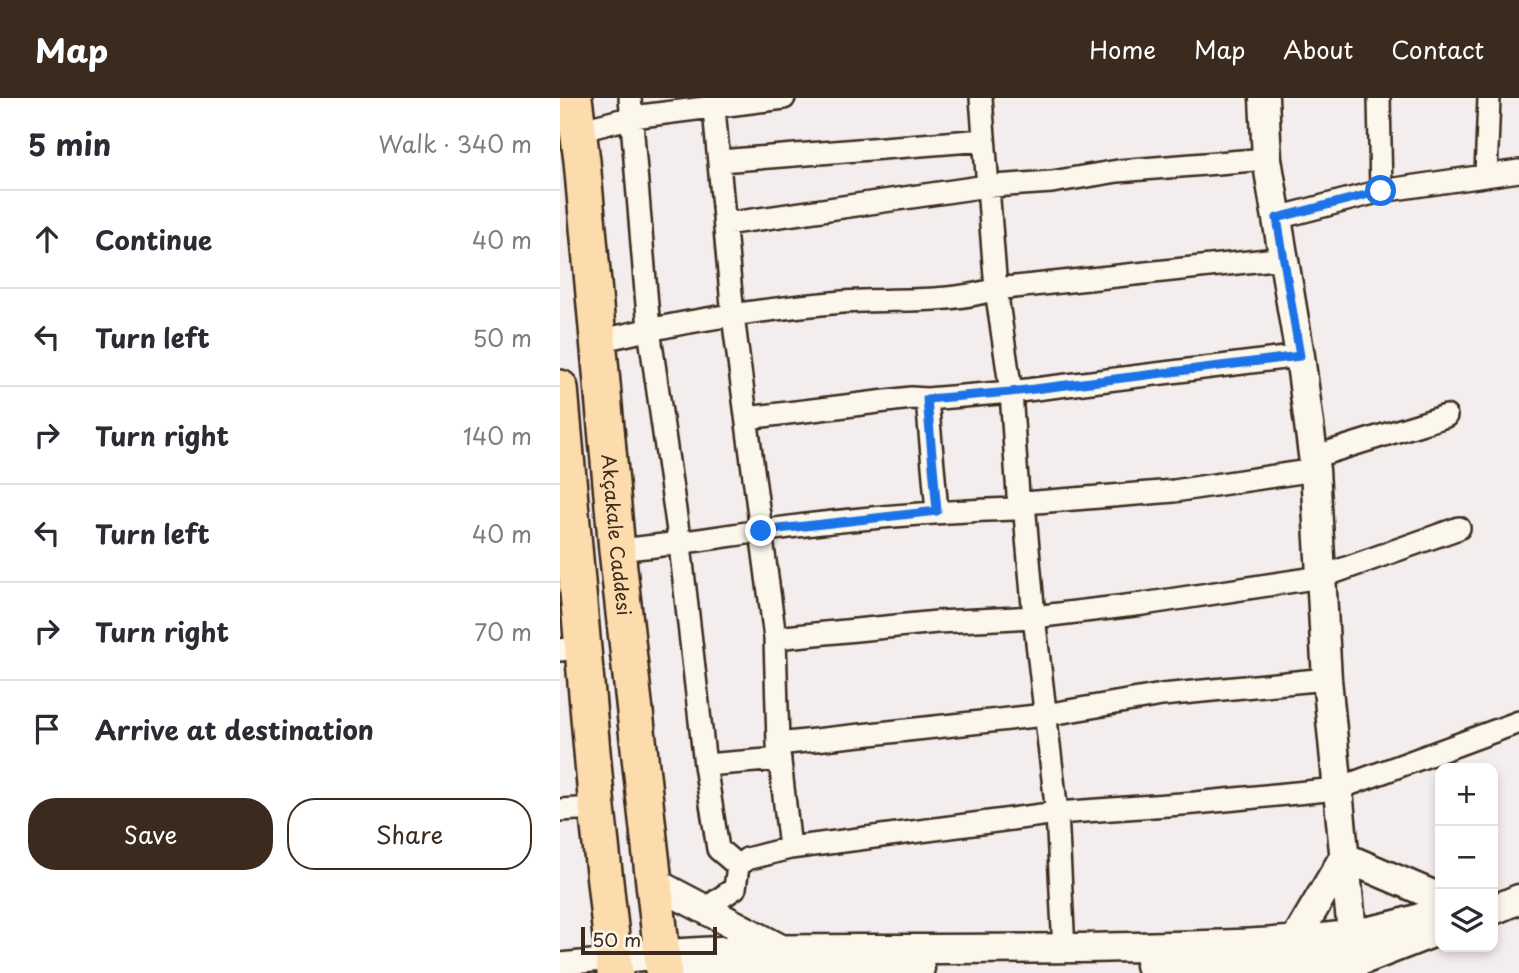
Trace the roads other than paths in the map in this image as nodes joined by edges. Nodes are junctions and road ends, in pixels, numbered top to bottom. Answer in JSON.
{"nodes":[{"id":1,"x":784,"y":98,"type":"edge"},
{"id":2,"x":981,"y":98,"type":"edge"},
{"id":3,"x":1264,"y":98,"type":"edge"},
{"id":4,"x":1379,"y":98,"type":"edge"},
{"id":5,"x":1489,"y":98,"type":"edge"},
{"id":6,"x":713,"y":102,"type":"edge"},
{"id":7,"x":632,"y":107,"type":"edge"},
{"id":8,"x":576,"y":115,"type":"edge"},
{"id":9,"x":984,"y":140,"type":"junction"},
{"id":10,"x":1266,"y":159,"type":"junction"},
{"id":11,"x":720,"y":160,"type":"junction"},
{"id":12,"x":1519,"y":171,"type":"edge"},
{"id":13,"x":1486,"y":174,"type":"junction"},
{"id":14,"x":989,"y":188,"type":"junction"},
{"id":15,"x":1381,"y":191,"type":"junction"},
{"id":16,"x":1277,"y":218,"type":"junction"},
{"id":17,"x":724,"y":224,"type":"junction"},
{"id":18,"x":1285,"y":258,"type":"junction"},
{"id":19,"x":996,"y":289,"type":"junction"},
{"id":20,"x":733,"y":316,"type":"junction"},
{"id":21,"x":649,"y":329,"type":"junction"},
{"id":22,"x":598,"y":341,"type":"junction"},
{"id":23,"x":1300,"y":356,"type":"junction"},
{"id":24,"x":560,"y":388,"type":"edge"},
{"id":25,"x":1010,"y":392,"type":"junction"},
{"id":26,"x":927,"y":399,"type":"junction"},
{"id":27,"x":1446,"y":416,"type":"dead end"},
{"id":28,"x":747,"y":418,"type":"junction"},
{"id":29,"x":1314,"y":463,"type":"junction"},
{"id":30,"x":1024,"y":503,"type":"junction"},
{"id":31,"x":937,"y":511,"type":"junction"},
{"id":32,"x":1459,"y":528,"type":"dead end"},
{"id":33,"x":761,"y":531,"type":"junction"},
{"id":34,"x":680,"y":545,"type":"junction"},
{"id":35,"x":617,"y":550,"type":"junction"},
{"id":36,"x":1321,"y":577,"type":"junction"},
{"id":37,"x":1034,"y":617,"type":"junction"},
{"id":38,"x":775,"y":638,"type":"junction"},
{"id":39,"x":572,"y":648,"type":"edge"},
{"id":40,"x":1327,"y":679,"type":"junction"},
{"id":41,"x":1045,"y":715,"type":"junction"},
{"id":42,"x":1519,"y":722,"type":"edge"},
{"id":43,"x":779,"y":751,"type":"junction"},
{"id":44,"x":705,"y":765,"type":"junction"},
{"id":45,"x":1337,"y":789,"type":"junction"},
{"id":46,"x":597,"y":808,"type":"junction"},
{"id":47,"x":560,"y":810,"type":"edge"},
{"id":48,"x":1056,"y":813,"type":"junction"},
{"id":49,"x":790,"y":848,"type":"junction"},
{"id":50,"x":1344,"y":857,"type":"junction"},
{"id":51,"x":738,"y":866,"type":"junction"},
{"id":52,"x":1519,"y":880,"type":"edge"},
{"id":53,"x":653,"y":882,"type":"junction"},
{"id":54,"x":1496,"y":889,"type":"edge"},
{"id":55,"x":1435,"y":896,"type":"edge"},
{"id":56,"x":1519,"y":899,"type":"edge"},
{"id":57,"x":1498,"y":908,"type":"edge"},
{"id":58,"x":705,"y":909,"type":"junction"},
{"id":59,"x":1435,"y":913,"type":"edge"},
{"id":60,"x":1435,"y":932,"type":"edge"},
{"id":61,"x":1351,"y":933,"type":"junction"},
{"id":62,"x":781,"y":949,"type":"junction"},
{"id":63,"x":1063,"y":950,"type":"junction"},
{"id":64,"x":1295,"y":960,"type":"edge"},
{"id":65,"x":560,"y":964,"type":"edge"},
{"id":66,"x":614,"y":966,"type":"edge"},
{"id":67,"x":660,"y":968,"type":"edge"},
{"id":68,"x":1356,"y":968,"type":"edge"}],
"edges":[{"from":1,"to":6,"type":"street"},
{"from":2,"to":9,"type":"street"},
{"from":3,"to":10,"type":"street"},
{"from":4,"to":15,"type":"street"},
{"from":5,"to":13,"type":"street"},
{"from":6,"to":7,"type":"street"},
{"from":6,"to":11,"type":"street"},
{"from":7,"to":8,"type":"street"},
{"from":7,"to":21,"type":"street"},
{"from":8,"to":22,"type":"main road","name":"Akçakale Caddesi"},
{"from":9,"to":11,"type":"street"},
{"from":9,"to":14,"type":"street"},
{"from":10,"to":14,"type":"street"},
{"from":10,"to":16,"type":"street"},
{"from":11,"to":17,"type":"street"},
{"from":12,"to":13,"type":"street"},
{"from":13,"to":15,"type":"street"},
{"from":14,"to":17,"type":"street"},
{"from":14,"to":19,"type":"street"},
{"from":15,"to":16,"type":"street"},
{"from":16,"to":18,"type":"street"},
{"from":17,"to":20,"type":"street"},
{"from":18,"to":19,"type":"street"},
{"from":18,"to":23,"type":"street"},
{"from":19,"to":20,"type":"street"},
{"from":19,"to":25,"type":"street"},
{"from":20,"to":21,"type":"street"},
{"from":20,"to":28,"type":"street"},
{"from":21,"to":22,"type":"street"},
{"from":21,"to":34,"type":"street"},
{"from":22,"to":35,"type":"main road","name":"Akçakale Caddesi"},
{"from":23,"to":25,"type":"street"},
{"from":23,"to":29,"type":"street"},
{"from":24,"to":39,"type":"main road"},
{"from":25,"to":26,"type":"street"},
{"from":25,"to":30,"type":"street"},
{"from":26,"to":28,"type":"street"},
{"from":26,"to":31,"type":"street"},
{"from":27,"to":29,"type":"street"},
{"from":28,"to":33,"type":"street"},
{"from":29,"to":30,"type":"street"},
{"from":29,"to":36,"type":"street"},
{"from":30,"to":31,"type":"street"},
{"from":30,"to":37,"type":"street"},
{"from":31,"to":33,"type":"street"},
{"from":32,"to":36,"type":"street"},
{"from":33,"to":34,"type":"street"},
{"from":33,"to":38,"type":"street"},
{"from":34,"to":35,"type":"street"},
{"from":34,"to":44,"type":"street"},
{"from":35,"to":53,"type":"main road","name":"Akçakale Caddesi"},
{"from":36,"to":37,"type":"street"},
{"from":36,"to":40,"type":"street"},
{"from":37,"to":38,"type":"street"},
{"from":37,"to":41,"type":"street"},
{"from":38,"to":43,"type":"street"},
{"from":39,"to":46,"type":"main road"},
{"from":40,"to":41,"type":"street"},
{"from":40,"to":45,"type":"street"},
{"from":41,"to":43,"type":"street"},
{"from":41,"to":48,"type":"street"},
{"from":42,"to":45,"type":"street"},
{"from":43,"to":44,"type":"street"},
{"from":43,"to":49,"type":"street"},
{"from":44,"to":51,"type":"street"},
{"from":45,"to":48,"type":"street"},
{"from":45,"to":50,"type":"street"},
{"from":46,"to":47,"type":"street"},
{"from":46,"to":66,"type":"main road"},
{"from":48,"to":49,"type":"street"},
{"from":48,"to":63,"type":"street"},
{"from":49,"to":51,"type":"street"},
{"from":50,"to":55,"type":"street"},
{"from":50,"to":61,"type":"street"},
{"from":50,"to":64,"type":"street"},
{"from":51,"to":58,"type":"street"},
{"from":52,"to":54,"type":"street"},
{"from":53,"to":58,"type":"street"},
{"from":53,"to":67,"type":"main road","name":"Akçakale Caddesi"},
{"from":56,"to":57,"type":"street"},
{"from":58,"to":62,"type":"street"},
{"from":59,"to":61,"type":"street"},
{"from":60,"to":68,"type":"street"},
{"from":61,"to":64,"type":"street"},
{"from":61,"to":68,"type":"street"},
{"from":62,"to":63,"type":"street"},
{"from":62,"to":67,"type":"street"},
{"from":63,"to":64,"type":"street"},
{"from":64,"to":67,"type":"street"},
{"from":64,"to":68,"type":"street"},
{"from":65,"to":66,"type":"street"},
{"from":66,"to":67,"type":"street"}]}
